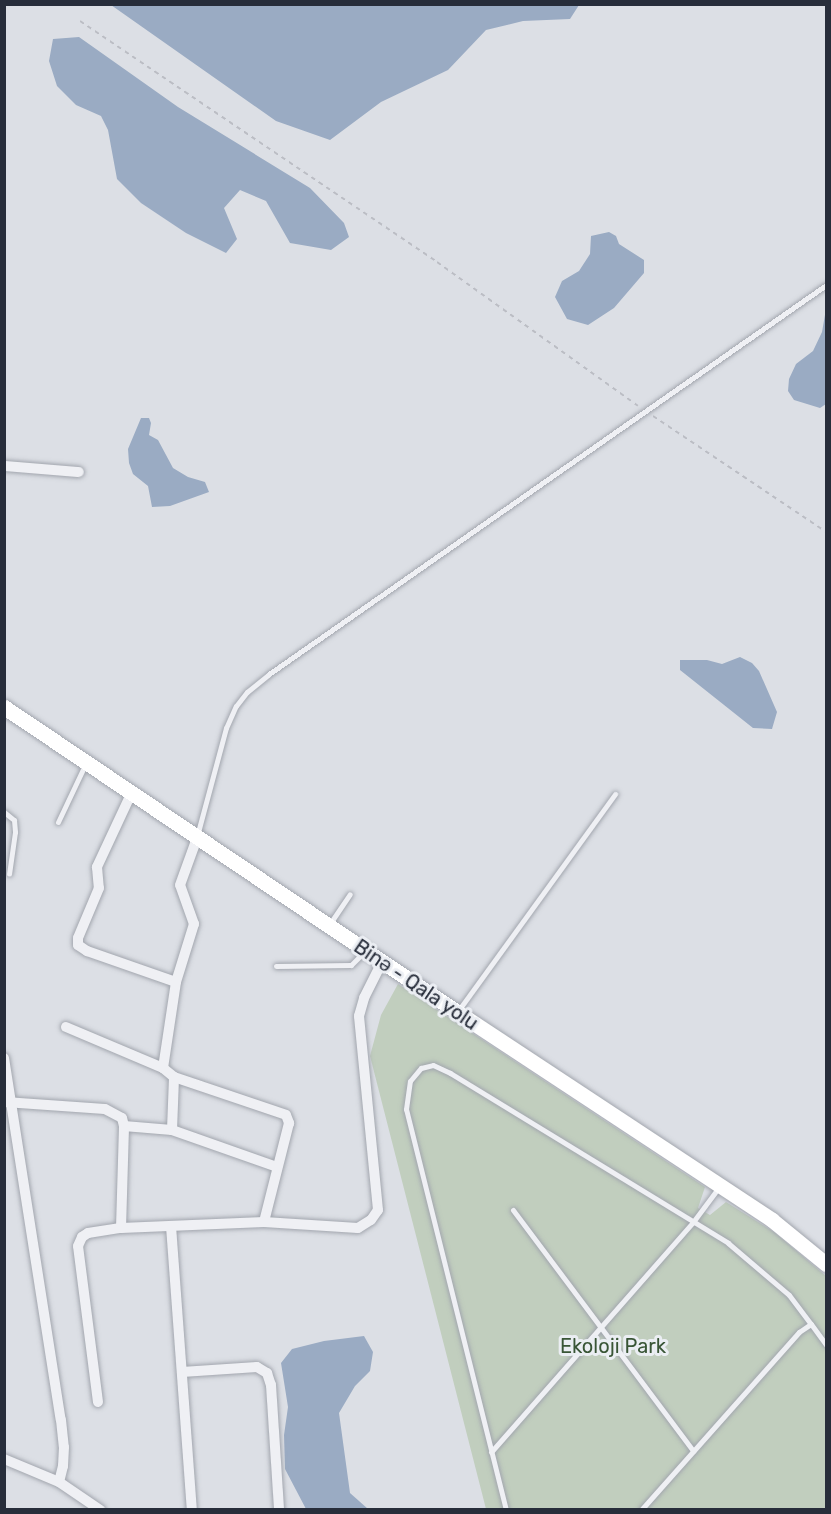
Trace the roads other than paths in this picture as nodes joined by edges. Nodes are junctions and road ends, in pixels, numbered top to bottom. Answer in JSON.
{"nodes":[{"id":1,"x":826,"y":285,"type":"edge"},
{"id":2,"x":4,"y":466,"type":"edge"},
{"id":3,"x":79,"y":472,"type":"dead end"},
{"id":4,"x":4,"y":707,"type":"edge"},
{"id":5,"x":86,"y":764,"type":"junction"},
{"id":6,"x":131,"y":794,"type":"junction"},
{"id":7,"x":615,"y":794,"type":"dead end"},
{"id":8,"x":4,"y":812,"type":"edge"},
{"id":9,"x":58,"y":822,"type":"dead end"},
{"id":10,"x":197,"y":838,"type":"junction"},
{"id":11,"x":9,"y":874,"type":"dead end"},
{"id":12,"x":350,"y":894,"type":"dead end"},
{"id":13,"x":328,"y":926,"type":"junction"},
{"id":14,"x":365,"y":951,"type":"junction"},
{"id":15,"x":382,"y":962,"type":"junction"},
{"id":16,"x":276,"y":966,"type":"dead end"},
{"id":17,"x":176,"y":982,"type":"junction"},
{"id":18,"x":457,"y":1012,"type":"junction"},
{"id":19,"x":66,"y":1028,"type":"dead end"},
{"id":20,"x":4,"y":1058,"type":"edge"},
{"id":21,"x":163,"y":1068,"type":"junction"},
{"id":22,"x":174,"y":1077,"type":"junction"},
{"id":23,"x":8,"y":1103,"type":"edge"},
{"id":24,"x":124,"y":1126,"type":"junction"},
{"id":25,"x":172,"y":1130,"type":"junction"},
{"id":26,"x":277,"y":1167,"type":"junction"},
{"id":27,"x":720,"y":1185,"type":"junction"},
{"id":28,"x":513,"y":1210,"type":"dead end"},
{"id":29,"x":264,"y":1222,"type":"junction"},
{"id":30,"x":693,"y":1222,"type":"junction"},
{"id":31,"x":171,"y":1226,"type":"junction"},
{"id":32,"x":121,"y":1228,"type":"junction"},
{"id":33,"x":826,"y":1263,"type":"edge"},
{"id":34,"x":811,"y":1324,"type":"junction"},
{"id":35,"x":600,"y":1328,"type":"junction"},
{"id":36,"x":826,"y":1345,"type":"edge"},
{"id":37,"x":182,"y":1372,"type":"junction"},
{"id":38,"x":98,"y":1402,"type":"dead end"},
{"id":39,"x":693,"y":1451,"type":"junction"},
{"id":40,"x":491,"y":1452,"type":"junction"},
{"id":41,"x":4,"y":1459,"type":"edge"},
{"id":42,"x":59,"y":1482,"type":"junction"},
{"id":43,"x":100,"y":1509,"type":"edge"},
{"id":44,"x":192,"y":1509,"type":"edge"},
{"id":45,"x":279,"y":1509,"type":"edge"},
{"id":46,"x":506,"y":1509,"type":"edge"},
{"id":47,"x":641,"y":1509,"type":"edge"}],
"edges":[{"from":1,"to":10,"type":"lane"},
{"from":2,"to":3,"type":"street"},
{"from":4,"to":5,"type":"main road","name":"Binə - Qala yolu"},
{"from":5,"to":6,"type":"main road","name":"Binə - Qala yolu"},
{"from":5,"to":9,"type":"lane"},
{"from":6,"to":10,"type":"main road","name":"Binə - Qala yolu"},
{"from":6,"to":17,"type":"street"},
{"from":7,"to":18,"type":"lane"},
{"from":8,"to":11,"type":"lane"},
{"from":10,"to":13,"type":"main road","name":"Binə - Qala yolu"},
{"from":10,"to":17,"type":"street"},
{"from":12,"to":13,"type":"lane"},
{"from":13,"to":14,"type":"main road","name":"Binə - Qala yolu"},
{"from":14,"to":15,"type":"main road","name":"Binə - Qala yolu"},
{"from":14,"to":16,"type":"lane"},
{"from":15,"to":18,"type":"main road","name":"Binə - Qala yolu"},
{"from":15,"to":29,"type":"street"},
{"from":17,"to":21,"type":"street"},
{"from":18,"to":27,"type":"main road","name":"Binə - Qala yolu"},
{"from":19,"to":21,"type":"street"},
{"from":20,"to":23,"type":"street"},
{"from":21,"to":22,"type":"street"},
{"from":22,"to":25,"type":"street"},
{"from":22,"to":26,"type":"street"},
{"from":23,"to":24,"type":"street"},
{"from":23,"to":42,"type":"street"},
{"from":24,"to":25,"type":"street"},
{"from":24,"to":32,"type":"street"},
{"from":25,"to":26,"type":"street"},
{"from":26,"to":29,"type":"street"},
{"from":27,"to":30,"type":"lane"},
{"from":27,"to":33,"type":"main road","name":"Binə - Qala yolu"},
{"from":28,"to":35,"type":"lane"},
{"from":29,"to":31,"type":"street"},
{"from":30,"to":34,"type":"lane"},
{"from":30,"to":35,"type":"lane"},
{"from":30,"to":40,"type":"lane"},
{"from":31,"to":32,"type":"street"},
{"from":31,"to":37,"type":"street"},
{"from":32,"to":38,"type":"street"},
{"from":34,"to":36,"type":"lane"},
{"from":34,"to":39,"type":"lane"},
{"from":35,"to":39,"type":"lane"},
{"from":35,"to":40,"type":"lane"},
{"from":37,"to":44,"type":"street"},
{"from":37,"to":45,"type":"street"},
{"from":39,"to":47,"type":"lane"},
{"from":40,"to":46,"type":"lane"},
{"from":41,"to":42,"type":"street"},
{"from":42,"to":43,"type":"street"}]}
